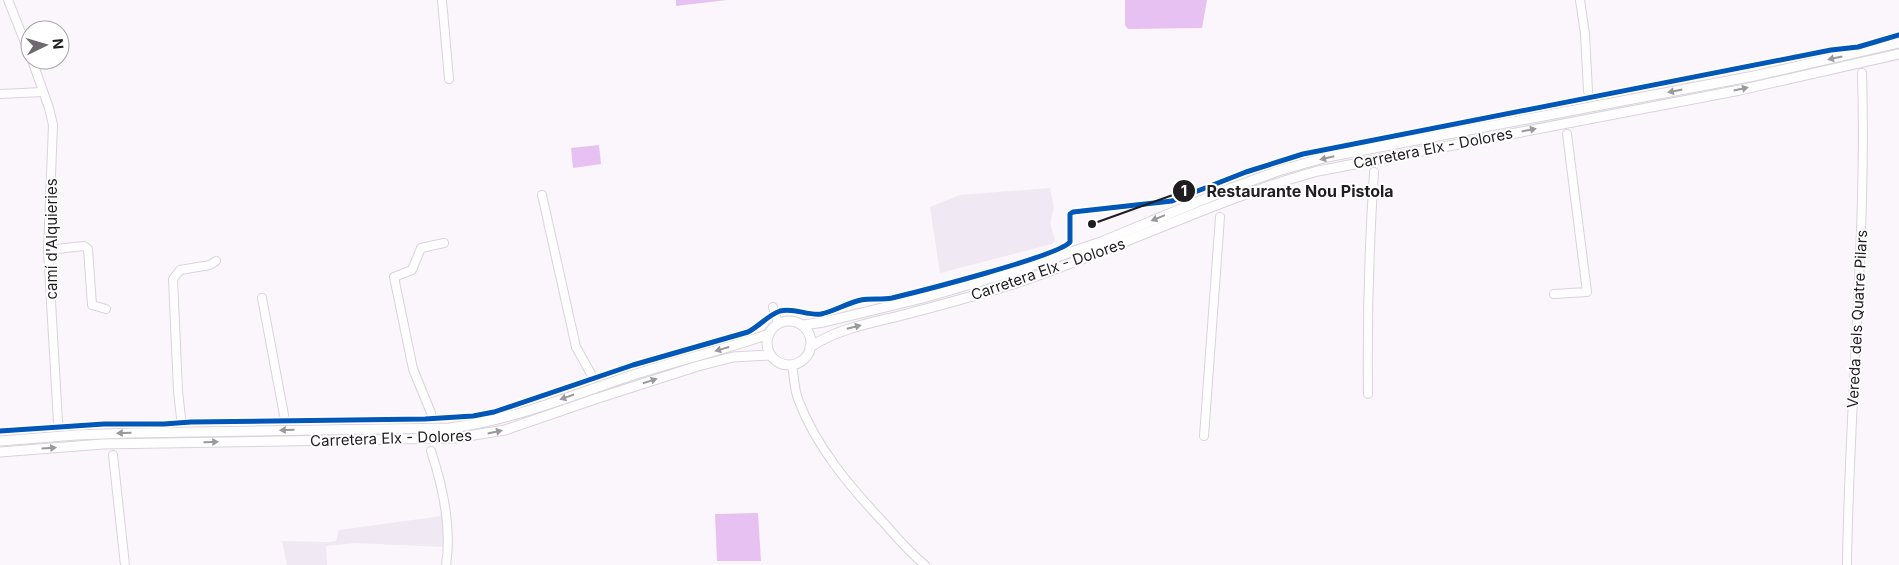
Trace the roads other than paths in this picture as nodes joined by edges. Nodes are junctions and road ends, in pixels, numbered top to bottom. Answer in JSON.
{"nodes":[{"id":1,"x":8,"y":0,"type":"edge"},
{"id":2,"x":442,"y":0,"type":"edge"},
{"id":3,"x":1580,"y":0,"type":"edge"},
{"id":4,"x":20,"y":30,"type":"edge"},
{"id":5,"x":1899,"y":42,"type":"edge"},
{"id":6,"x":1899,"y":54,"type":"edge"},
{"id":7,"x":36,"y":70,"type":"edge"},
{"id":8,"x":1862,"y":73,"type":"dead end"},
{"id":9,"x":449,"y":79,"type":"dead end"},
{"id":10,"x":1588,"y":91,"type":"dead end"},
{"id":11,"x":44,"y":92,"type":"junction"},
{"id":12,"x":0,"y":94,"type":"edge"},
{"id":13,"x":1567,"y":134,"type":"dead end"},
{"id":14,"x":1374,"y":172,"type":"dead end"},
{"id":15,"x":542,"y":195,"type":"dead end"},
{"id":16,"x":1220,"y":217,"type":"dead end"},
{"id":17,"x":444,"y":243,"type":"dead end"},
{"id":18,"x":48,"y":250,"type":"junction"},
{"id":19,"x":216,"y":261,"type":"dead end"},
{"id":20,"x":1554,"y":294,"type":"dead end"},
{"id":21,"x":262,"y":298,"type":"dead end"},
{"id":22,"x":773,"y":307,"type":"dead end"},
{"id":23,"x":106,"y":309,"type":"dead end"},
{"id":24,"x":778,"y":323,"type":"junction"},
{"id":25,"x":803,"y":325,"type":"junction"},
{"id":26,"x":769,"y":334,"type":"junction"},
{"id":27,"x":810,"y":347,"type":"junction"},
{"id":28,"x":770,"y":355,"type":"junction"},
{"id":29,"x":792,"y":365,"type":"junction"},
{"id":30,"x":590,"y":374,"type":"dead end"},
{"id":31,"x":1368,"y":394,"type":"dead end"},
{"id":32,"x":431,"y":413,"type":"dead end"},
{"id":33,"x":284,"y":415,"type":"dead end"},
{"id":34,"x":181,"y":418,"type":"dead end"},
{"id":35,"x":58,"y":422,"type":"dead end"},
{"id":36,"x":1204,"y":436,"type":"dead end"},
{"id":37,"x":0,"y":441,"type":"edge"},
{"id":38,"x":0,"y":452,"type":"edge"},
{"id":39,"x":431,"y":452,"type":"dead end"},
{"id":40,"x":113,"y":455,"type":"dead end"},
{"id":41,"x":125,"y":565,"type":"edge"},
{"id":42,"x":446,"y":565,"type":"edge"},
{"id":43,"x":925,"y":565,"type":"edge"},
{"id":44,"x":1847,"y":565,"type":"edge"}],
"edges":[{"from":1,"to":4,"type":"street"},
{"from":2,"to":9,"type":"street"},
{"from":3,"to":10,"type":"street"},
{"from":5,"to":25,"type":"main road","name":"Carretera Elx - Dolores","one_way":true},
{"from":27,"to":6,"type":"main road","name":"Carretera Elx - Dolores","one_way":true},
{"from":7,"to":11,"type":"street","name":"camí d'Alquieries"},
{"from":8,"to":44,"type":"street","name":"Vereda dels Quatre Pilars"},
{"from":11,"to":12,"type":"street"},
{"from":11,"to":18,"type":"street","name":"camí d'Alquieries"},
{"from":13,"to":20,"type":"street"},
{"from":14,"to":31,"type":"street"},
{"from":15,"to":30,"type":"street"},
{"from":16,"to":36,"type":"street"},
{"from":17,"to":32,"type":"street"},
{"from":18,"to":23,"type":"street"},
{"from":18,"to":35,"type":"street","name":"camí d'Alquieries"},
{"from":19,"to":34,"type":"street"},
{"from":21,"to":33,"type":"street"},
{"from":22,"to":24,"type":"street"},
{"from":24,"to":25,"type":"main road"},
{"from":24,"to":26,"type":"main road"},
{"from":25,"to":27,"type":"main road"},
{"from":26,"to":28,"type":"main road"},
{"from":26,"to":37,"type":"main road","name":"Carretera Elx - Dolores","one_way":true},
{"from":27,"to":29,"type":"main road"},
{"from":28,"to":29,"type":"main road"},
{"from":38,"to":28,"type":"main road","name":"Carretera Elx - Dolores","one_way":true},
{"from":29,"to":43,"type":"street"},
{"from":39,"to":42,"type":"street"},
{"from":40,"to":41,"type":"street"}]}
